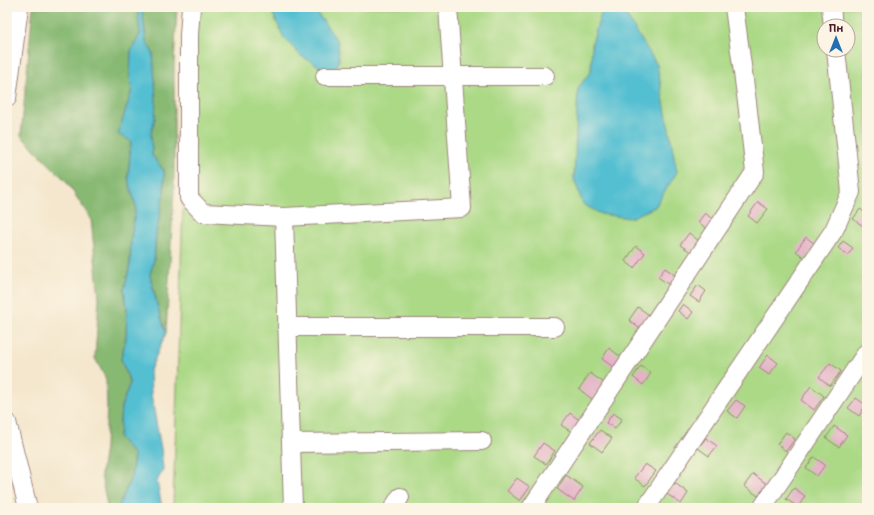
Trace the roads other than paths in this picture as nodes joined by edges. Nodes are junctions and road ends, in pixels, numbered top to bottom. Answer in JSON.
{"nodes":[{"id":1,"x":19,"y":7,"type":"edge"},
{"id":2,"x":191,"y":7,"type":"edge"},
{"id":3,"x":448,"y":7,"type":"edge"},
{"id":4,"x":734,"y":7,"type":"edge"},
{"id":5,"x":830,"y":7,"type":"edge"},
{"id":6,"x":832,"y":18,"type":"edge"},
{"id":7,"x":837,"y":58,"type":"edge"},
{"id":8,"x":325,"y":76,"type":"dead end"},
{"id":9,"x":453,"y":76,"type":"junction"},
{"id":10,"x":545,"y":76,"type":"dead end"},
{"id":11,"x":7,"y":98,"type":"edge"},
{"id":12,"x":284,"y":217,"type":"junction"},
{"id":13,"x":555,"y":327,"type":"dead end"},
{"id":14,"x":287,"y":328,"type":"junction"},
{"id":15,"x":867,"y":352,"type":"edge"},
{"id":16,"x":7,"y":422,"type":"edge"},
{"id":17,"x":482,"y":441,"type":"dead end"},
{"id":18,"x":291,"y":443,"type":"junction"},
{"id":19,"x":28,"y":508,"type":"edge"},
{"id":20,"x":293,"y":508,"type":"edge"},
{"id":21,"x":531,"y":508,"type":"edge"},
{"id":22,"x":646,"y":508,"type":"edge"},
{"id":23,"x":762,"y":508,"type":"edge"}],
"edges":[{"from":1,"to":11,"type":"street"},
{"from":2,"to":12,"type":"street"},
{"from":3,"to":9,"type":"street"},
{"from":4,"to":21,"type":"street"},
{"from":5,"to":6,"type":"street"},
{"from":7,"to":22,"type":"street"},
{"from":8,"to":9,"type":"street"},
{"from":9,"to":10,"type":"street"},
{"from":9,"to":12,"type":"street"},
{"from":12,"to":14,"type":"street"},
{"from":13,"to":14,"type":"street"},
{"from":14,"to":18,"type":"street"},
{"from":15,"to":23,"type":"street"},
{"from":16,"to":19,"type":"street"},
{"from":17,"to":18,"type":"street"},
{"from":18,"to":20,"type":"street"}]}
